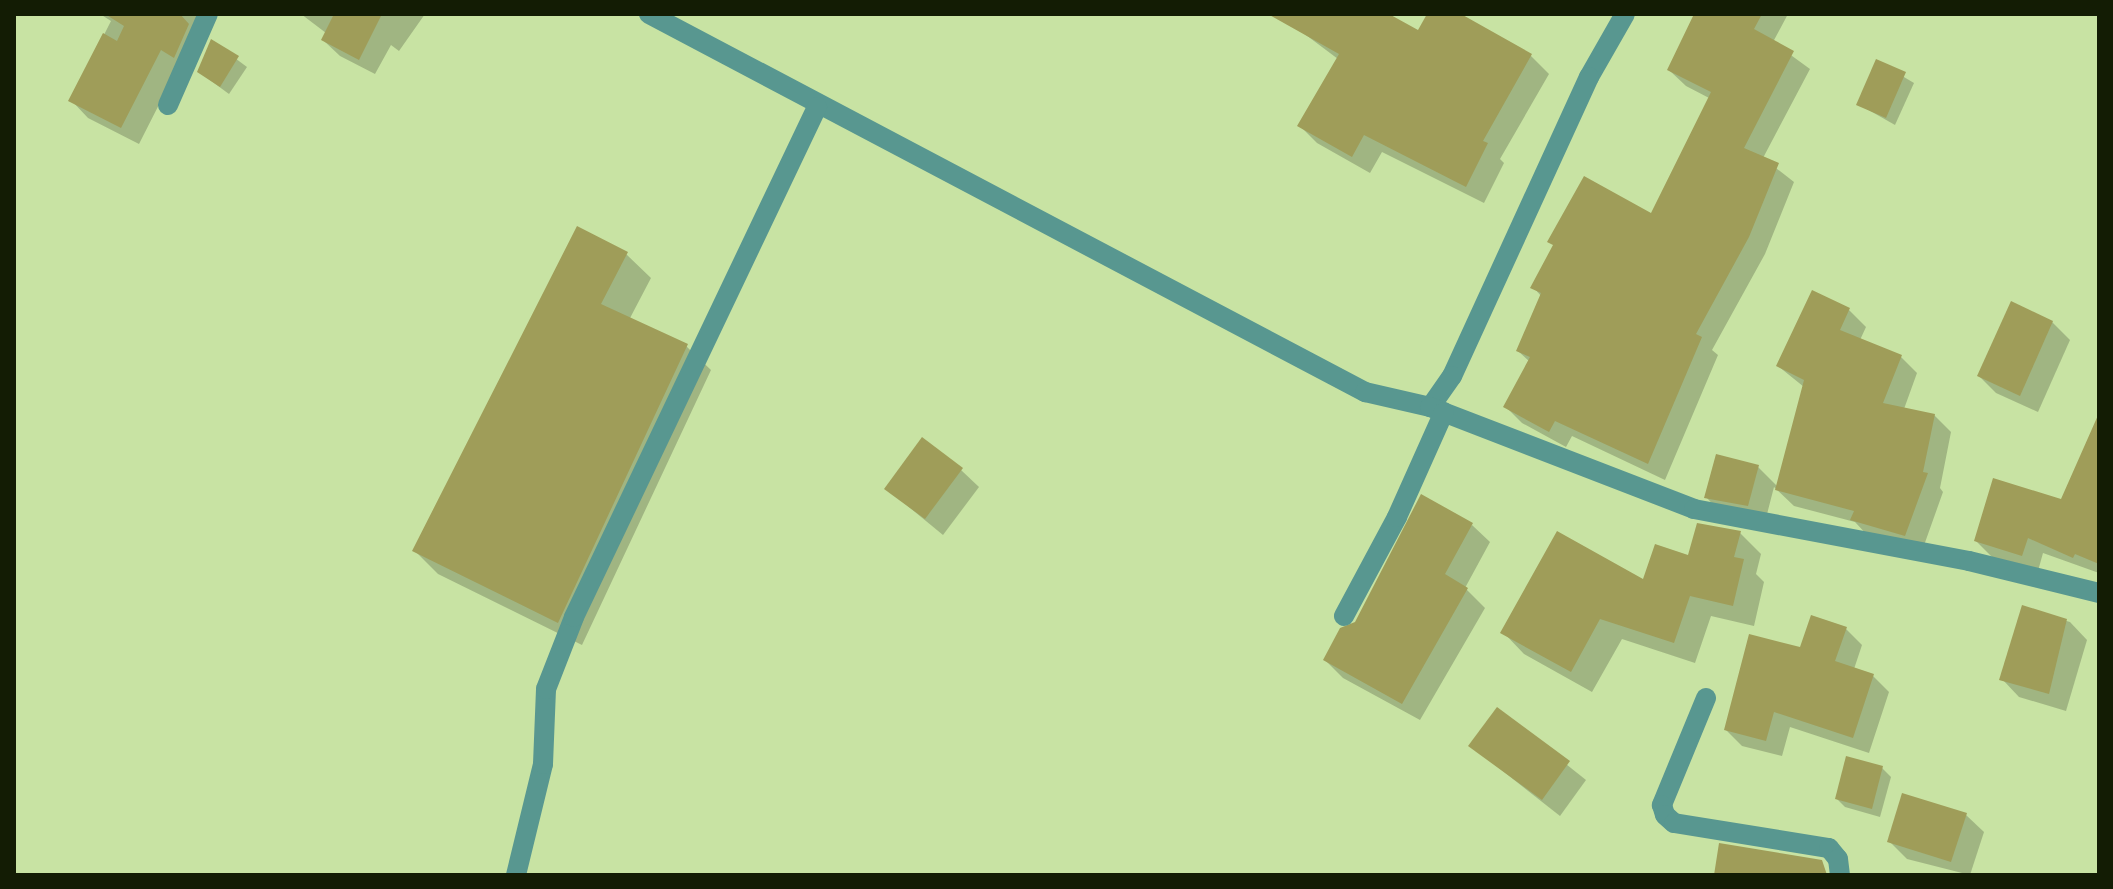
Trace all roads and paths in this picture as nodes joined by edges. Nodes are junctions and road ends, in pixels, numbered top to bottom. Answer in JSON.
{"nodes":[{"id":1,"x":208,"y":14,"type":"edge"},
{"id":2,"x":649,"y":14,"type":"edge"},
{"id":3,"x":1625,"y":14,"type":"edge"},
{"id":4,"x":168,"y":105,"type":"dead end"},
{"id":5,"x":817,"y":107,"type":"junction"},
{"id":6,"x":1437,"y":409,"type":"junction"},
{"id":7,"x":2099,"y":593,"type":"edge"},
{"id":8,"x":1344,"y":616,"type":"dead end"},
{"id":9,"x":1706,"y":698,"type":"dead end"},
{"id":10,"x":516,"y":875,"type":"edge"},
{"id":11,"x":1840,"y":875,"type":"edge"}],
"edges":[{"from":1,"to":4,"type":"street"},
{"from":2,"to":5,"type":"street"},
{"from":3,"to":6,"type":"street"},
{"from":5,"to":6,"type":"street"},
{"from":5,"to":10,"type":"street"},
{"from":6,"to":7,"type":"street"},
{"from":6,"to":8,"type":"street"},
{"from":9,"to":11,"type":"street"}]}
